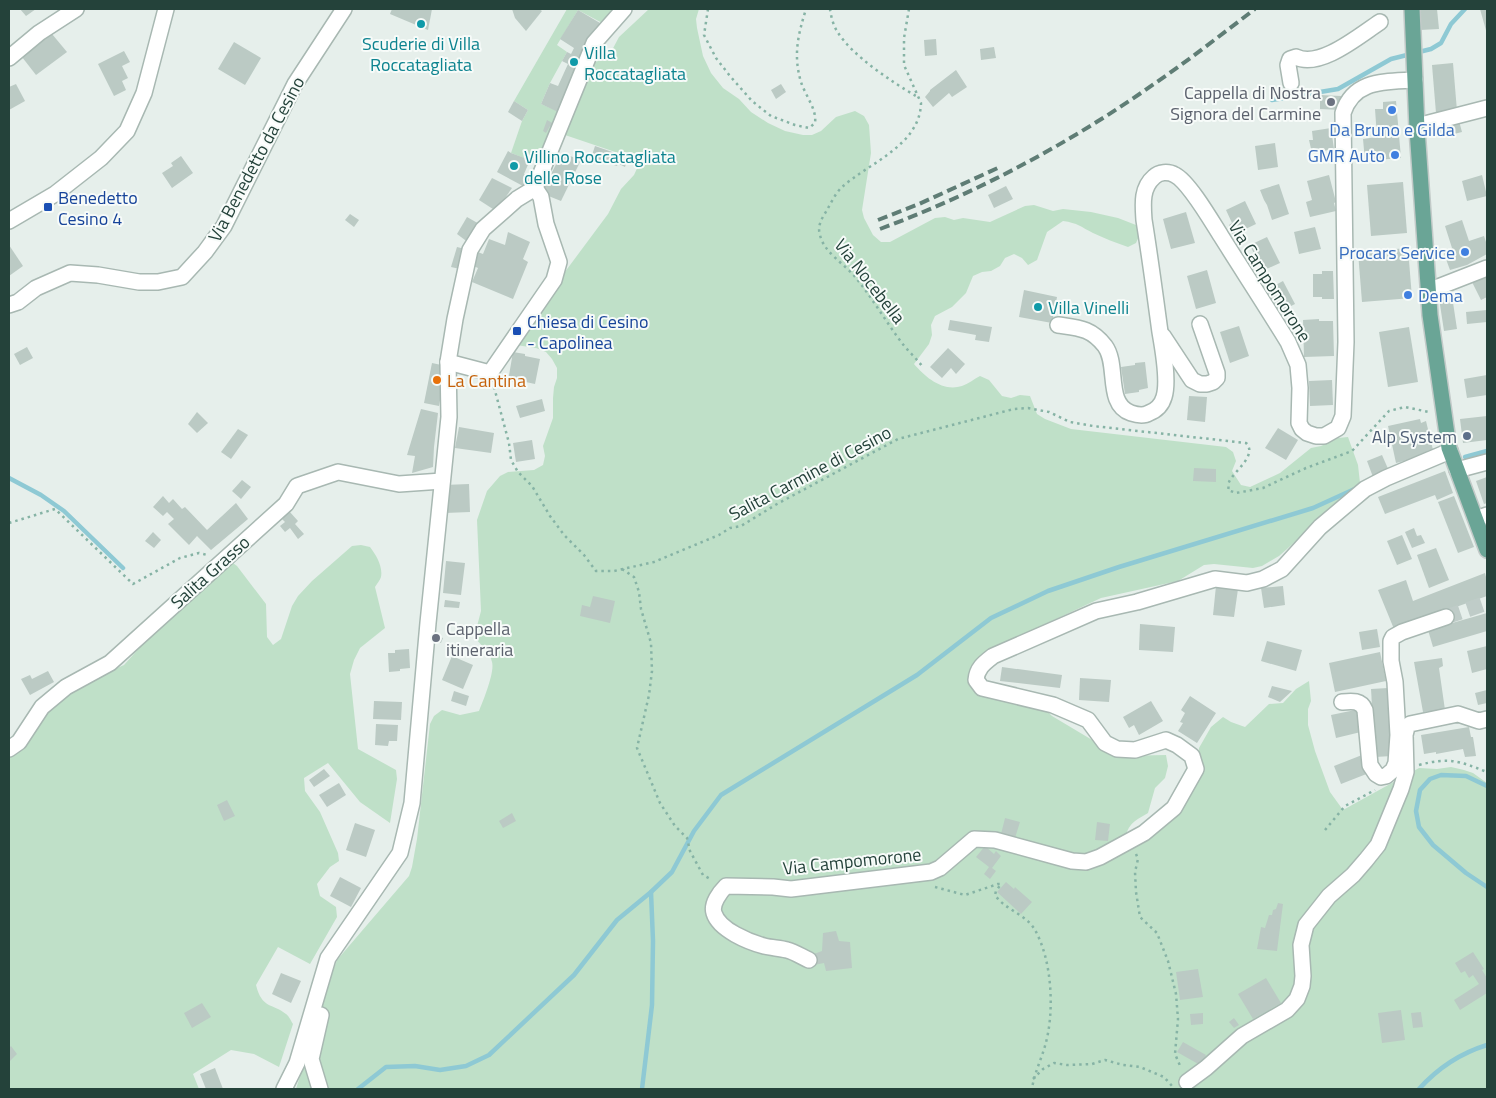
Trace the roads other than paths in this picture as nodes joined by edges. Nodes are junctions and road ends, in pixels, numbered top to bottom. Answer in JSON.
{"nodes":[{"id":1,"x":76,"y":9,"type":"edge"},
{"id":2,"x":166,"y":9,"type":"edge"},
{"id":3,"x":344,"y":9,"type":"edge"},
{"id":4,"x":624,"y":9,"type":"edge"},
{"id":5,"x":1412,"y":9,"type":"edge"},
{"id":6,"x":1380,"y":22,"type":"dead end"},
{"id":7,"x":9,"y":58,"type":"edge"},
{"id":8,"x":1415,"y":80,"type":"junction"},
{"id":9,"x":1291,"y":83,"type":"dead end"},
{"id":10,"x":1487,"y":108,"type":"edge"},
{"id":11,"x":1417,"y":126,"type":"junction"},
{"id":12,"x":535,"y":188,"type":"junction"},
{"id":13,"x":9,"y":220,"type":"edge"},
{"id":14,"x":1487,"y":268,"type":"edge"},
{"id":15,"x":1428,"y":291,"type":"junction"},
{"id":16,"x":9,"y":305,"type":"edge"},
{"id":17,"x":1200,"y":324,"type":"dead end"},
{"id":18,"x":1058,"y":325,"type":"dead end"},
{"id":19,"x":1160,"y":333,"type":"junction"},
{"id":20,"x":448,"y":362,"type":"junction"},
{"id":21,"x":1450,"y":452,"type":"junction"},
{"id":22,"x":1487,"y":462,"type":"edge"},
{"id":23,"x":1457,"y":470,"type":"junction"},
{"id":24,"x":442,"y":481,"type":"junction"},
{"id":25,"x":1481,"y":517,"type":"edge"},
{"id":26,"x":1487,"y":550,"type":"edge"},
{"id":27,"x":1439,"y":620,"type":"tunnel mouth"},
{"id":28,"x":1342,"y":702,"type":"dead end"},
{"id":29,"x":1487,"y":719,"type":"edge"},
{"id":30,"x":9,"y":749,"type":"edge"},
{"id":31,"x":809,"y":960,"type":"dead end"},
{"id":32,"x":318,"y":992,"type":"junction"},
{"id":33,"x":1187,"y":1082,"type":"road end"},
{"id":34,"x":284,"y":1089,"type":"edge"},
{"id":35,"x":320,"y":1089,"type":"edge"}],
"edges":[{"from":1,"to":7,"type":"street"},
{"from":2,"to":13,"type":"street"},
{"from":3,"to":16,"type":"street","name":"Via Benedetto da Cesino"},
{"from":4,"to":12,"type":"street"},
{"from":5,"to":8,"type":"main road"},
{"from":6,"to":9,"type":"street"},
{"from":8,"to":11,"type":"main road"},
{"from":8,"to":19,"type":"street","name":"Via Campomorone"},
{"from":10,"to":11,"type":"street"},
{"from":11,"to":15,"type":"main road"},
{"from":12,"to":20,"type":"street"},
{"from":12,"to":20,"type":"street"},
{"from":14,"to":15,"type":"street"},
{"from":15,"to":21,"type":"main road"},
{"from":17,"to":19,"type":"street","name":"Via Campomorone"},
{"from":18,"to":19,"type":"street","name":"Via Campomorone"},
{"from":20,"to":24,"type":"street"},
{"from":21,"to":23,"type":"main road"},
{"from":21,"to":31,"type":"street","name":"Via Campomorone"},
{"from":22,"to":23,"type":"street"},
{"from":23,"to":25,"type":"main road"},
{"from":24,"to":30,"type":"street","name":"Salita Grasso"},
{"from":24,"to":32,"type":"street"},
{"from":25,"to":26,"type":"main road"},
{"from":27,"to":28,"type":"street"},
{"from":29,"to":33,"type":"street"},
{"from":32,"to":34,"type":"street"},
{"from":32,"to":35,"type":"street"}]}
